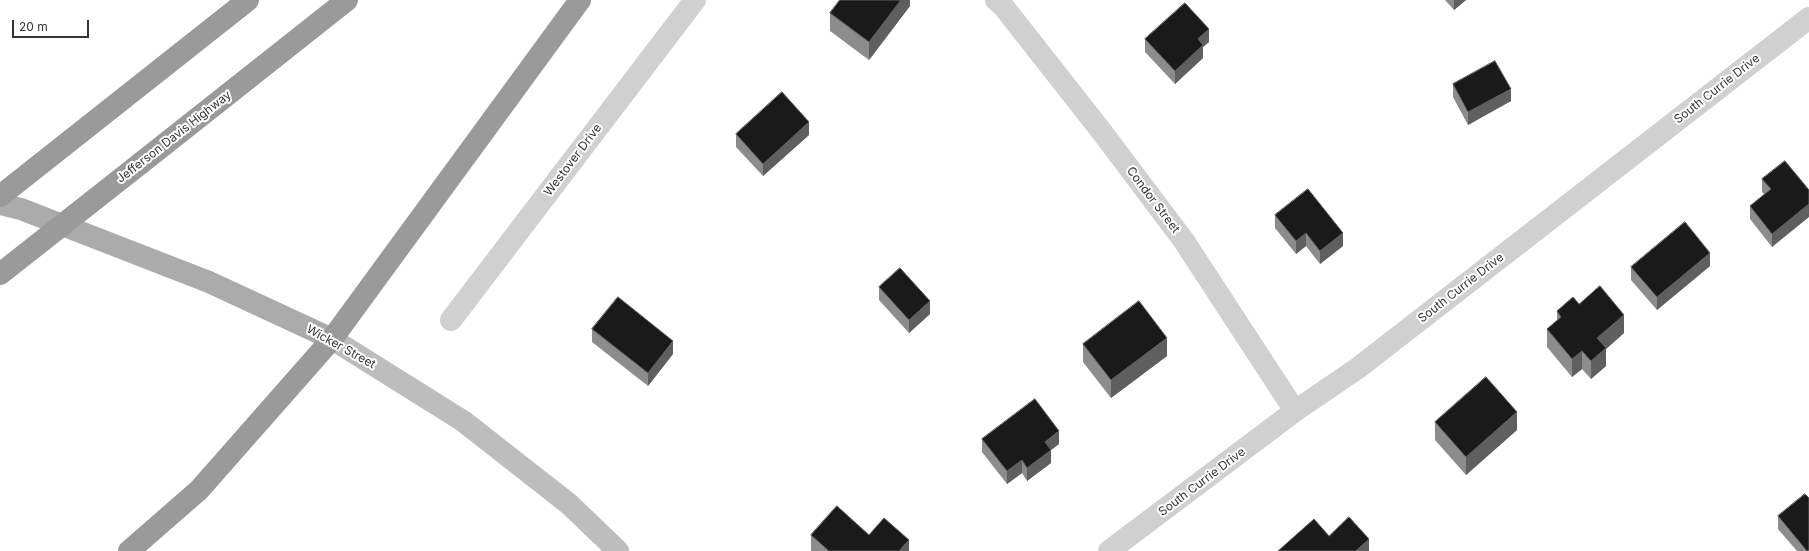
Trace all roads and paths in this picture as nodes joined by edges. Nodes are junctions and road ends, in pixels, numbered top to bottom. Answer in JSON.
{"nodes":[{"id":1,"x":248,"y":0,"type":"edge"},
{"id":2,"x":347,"y":0,"type":"edge"},
{"id":3,"x":580,"y":0,"type":"edge"},
{"id":4,"x":695,"y":0,"type":"edge"},
{"id":5,"x":996,"y":0,"type":"edge"},
{"id":6,"x":1809,"y":18,"type":"edge"},
{"id":7,"x":0,"y":196,"type":"edge"},
{"id":8,"x":0,"y":204,"type":"edge"},
{"id":9,"x":0,"y":274,"type":"edge"},
{"id":10,"x":451,"y":320,"type":"dead end"},
{"id":11,"x":332,"y":339,"type":"junction"},
{"id":12,"x":1295,"y":411,"type":"junction"},
{"id":13,"x":129,"y":551,"type":"edge"},
{"id":14,"x":618,"y":551,"type":"edge"},
{"id":15,"x":1108,"y":551,"type":"edge"}],
"edges":[{"from":1,"to":7,"type":"highway"},
{"from":2,"to":9,"type":"highway","name":"Jefferson Davis Highway","bridge":true},
{"from":3,"to":11,"type":"highway"},
{"from":4,"to":10,"type":"street","name":"Westover Drive"},
{"from":5,"to":12,"type":"street","name":"Condor Street"},
{"from":6,"to":12,"type":"street","name":"South Currie Drive"},
{"from":8,"to":11,"type":"main road","name":"Wicker Street"},
{"from":11,"to":13,"type":"highway"},
{"from":11,"to":14,"type":"main road","name":"Wicker Street"},
{"from":12,"to":15,"type":"street","name":"South Currie Drive"}]}
